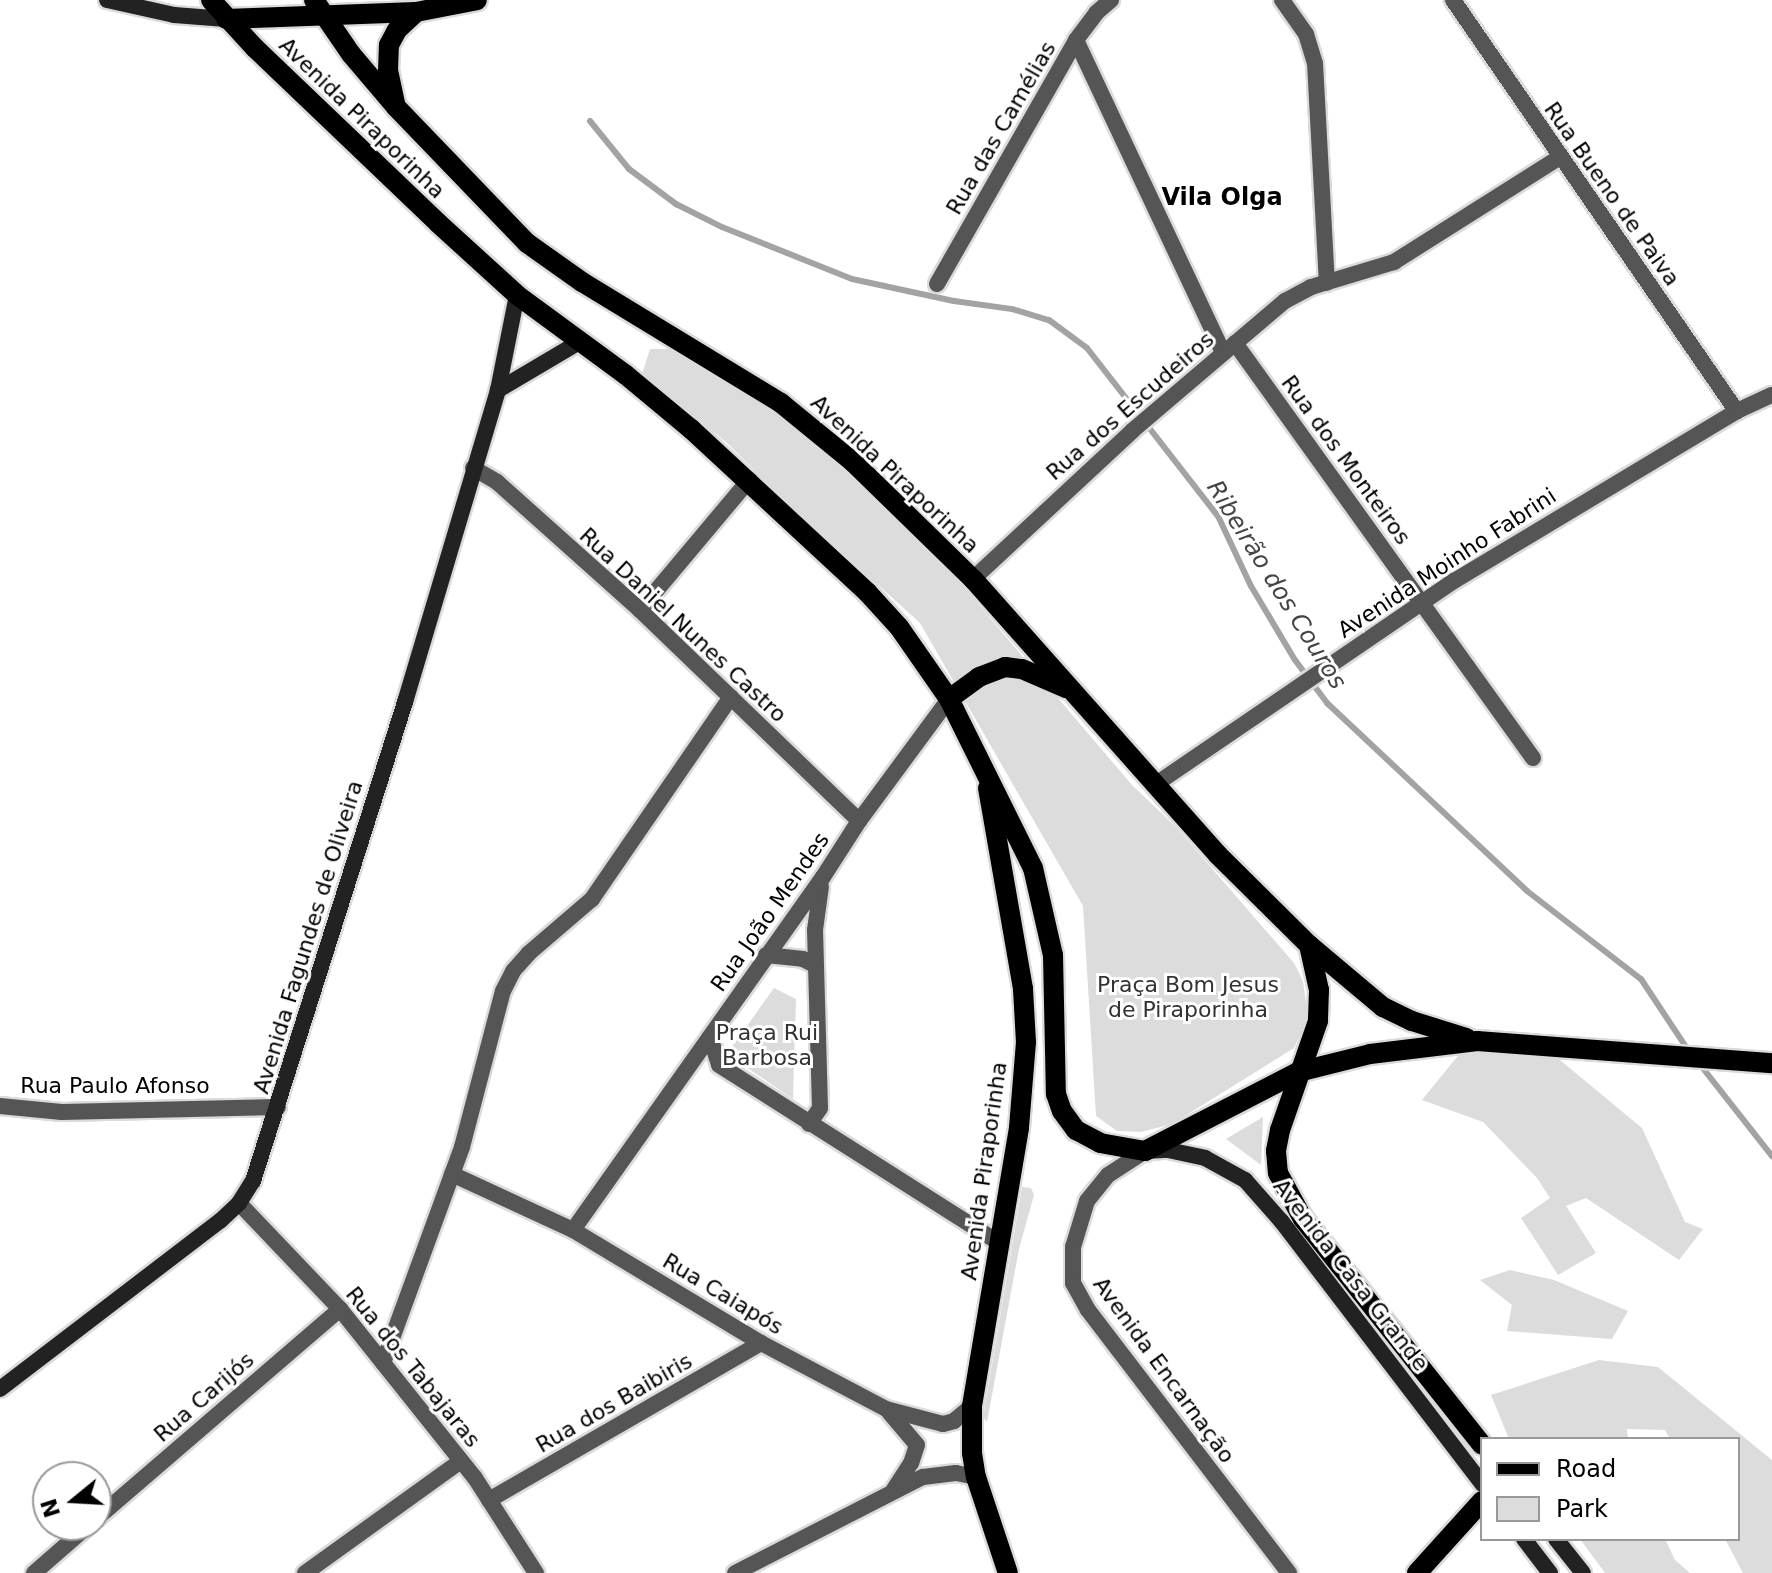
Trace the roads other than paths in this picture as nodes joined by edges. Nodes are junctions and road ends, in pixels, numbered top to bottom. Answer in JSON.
{"nodes":[{"id":1,"x":107,"y":0,"type":"edge"},
{"id":2,"x":211,"y":0,"type":"edge"},
{"id":3,"x":477,"y":0,"type":"edge"},
{"id":4,"x":1111,"y":0,"type":"edge"},
{"id":5,"x":1282,"y":0,"type":"edge"},
{"id":6,"x":1453,"y":0,"type":"edge"},
{"id":7,"x":446,"y":3,"type":"edge"},
{"id":8,"x":318,"y":7,"type":"edge"},
{"id":9,"x":416,"y":12,"type":"junction"},
{"id":10,"x":226,"y":19,"type":"junction"},
{"id":11,"x":1076,"y":40,"type":"junction"},
{"id":12,"x":396,"y":107,"type":"junction"},
{"id":13,"x":1560,"y":157,"type":"junction"},
{"id":14,"x":1327,"y":283,"type":"junction"},
{"id":15,"x":937,"y":284,"type":"dead end"},
{"id":16,"x":517,"y":295,"type":"junction"},
{"id":17,"x":581,"y":341,"type":"junction"},
{"id":18,"x":1229,"y":348,"type":"junction"},
{"id":19,"x":498,"y":390,"type":"junction"},
{"id":20,"x":1772,"y":395,"type":"edge"},
{"id":21,"x":1737,"y":411,"type":"junction"},
{"id":22,"x":473,"y":468,"type":"junction"},
{"id":23,"x":749,"y":480,"type":"junction"},
{"id":24,"x":973,"y":579,"type":"junction"},
{"id":25,"x":1422,"y":603,"type":"junction"},
{"id":26,"x":640,"y":610,"type":"junction"},
{"id":27,"x":1073,"y":692,"type":"junction"},
{"id":28,"x":731,"y":697,"type":"junction"},
{"id":29,"x":949,"y":699,"type":"junction"},
{"id":30,"x":1533,"y":758,"type":"dead end"},
{"id":31,"x":986,"y":772,"type":"junction"},
{"id":32,"x":1156,"y":784,"type":"junction"},
{"id":33,"x":859,"y":821,"type":"junction"},
{"id":34,"x":823,"y":877,"type":"junction"},
{"id":35,"x":1309,"y":945,"type":"junction"},
{"id":36,"x":766,"y":955,"type":"junction"},
{"id":37,"x":815,"y":965,"type":"junction"},
{"id":38,"x":710,"y":1037,"type":"junction"},
{"id":39,"x":1477,"y":1041,"type":"junction"},
{"id":40,"x":1772,"y":1063,"type":"edge"},
{"id":41,"x":719,"y":1065,"type":"junction"},
{"id":42,"x":689,"y":1069,"type":"junction"},
{"id":43,"x":1298,"y":1072,"type":"junction"},
{"id":44,"x":0,"y":1106,"type":"edge"},
{"id":45,"x":278,"y":1107,"type":"junction"},
{"id":46,"x":809,"y":1124,"type":"junction"},
{"id":47,"x":1145,"y":1151,"type":"junction"},
{"id":48,"x":452,"y":1174,"type":"junction"},
{"id":49,"x":239,"y":1203,"type":"junction"},
{"id":50,"x":573,"y":1230,"type":"junction"},
{"id":51,"x":1000,"y":1243,"type":"junction"},
{"id":52,"x":340,"y":1309,"type":"junction"},
{"id":53,"x":761,"y":1343,"type":"junction"},
{"id":54,"x":383,"y":1363,"type":"junction"},
{"id":55,"x":0,"y":1389,"type":"edge"},
{"id":56,"x":972,"y":1406,"type":"junction"},
{"id":57,"x":886,"y":1409,"type":"junction"},
{"id":58,"x":1480,"y":1442,"type":"edge"},
{"id":59,"x":461,"y":1461,"type":"junction"},
{"id":60,"x":976,"y":1477,"type":"junction"},
{"id":61,"x":1480,"y":1481,"type":"edge"},
{"id":62,"x":893,"y":1491,"type":"junction"},
{"id":63,"x":489,"y":1500,"type":"junction"},
{"id":64,"x":1480,"y":1503,"type":"edge"},
{"id":65,"x":112,"y":1505,"type":"edge"},
{"id":66,"x":71,"y":1541,"type":"edge"},
{"id":67,"x":1526,"y":1541,"type":"edge"},
{"id":68,"x":1558,"y":1541,"type":"edge"},
{"id":69,"x":34,"y":1573,"type":"edge"},
{"id":70,"x":305,"y":1573,"type":"edge"},
{"id":71,"x":536,"y":1573,"type":"edge"},
{"id":72,"x":735,"y":1573,"type":"edge"},
{"id":73,"x":1008,"y":1573,"type":"edge"},
{"id":74,"x":1289,"y":1573,"type":"edge"},
{"id":75,"x":1417,"y":1573,"type":"edge"},
{"id":76,"x":1550,"y":1573,"type":"edge"},
{"id":77,"x":1583,"y":1573,"type":"edge"}],
"edges":[{"from":1,"to":10,"type":"main road"},
{"from":2,"to":10,"type":"main road","name":"Avenida Piraporinha"},
{"from":3,"to":7,"type":"main road"},
{"from":4,"to":11,"type":"street","name":"Rua das Camélias"},
{"from":5,"to":14,"type":"street"},
{"from":6,"to":13,"type":"street","name":"Rua Bueno de Paiva"},
{"from":7,"to":9,"type":"main road"},
{"from":8,"to":9,"type":"main road"},
{"from":8,"to":10,"type":"main road"},
{"from":8,"to":12,"type":"main road","name":"Avenida Piraporinha"},
{"from":9,"to":12,"type":"main road"},
{"from":10,"to":16,"type":"main road","name":"Avenida Piraporinha"},
{"from":11,"to":15,"type":"street","name":"Rua das Camélias"},
{"from":11,"to":18,"type":"street","name":"Rua dos Monteiros"},
{"from":12,"to":24,"type":"main road","name":"Avenida Piraporinha"},
{"from":13,"to":14,"type":"street","name":"Rua dos Escudeiros"},
{"from":13,"to":21,"type":"street","name":"Rua Bueno de Paiva"},
{"from":14,"to":18,"type":"street","name":"Rua dos Escudeiros"},
{"from":16,"to":17,"type":"main road","name":"Avenida Piraporinha"},
{"from":16,"to":19,"type":"main road","name":"Avenida Fagundes de Oliveira"},
{"from":17,"to":19,"type":"main road"},
{"from":17,"to":23,"type":"main road","name":"Avenida Piraporinha"},
{"from":18,"to":24,"type":"street","name":"Rua dos Escudeiros"},
{"from":18,"to":25,"type":"street","name":"Rua dos Monteiros"},
{"from":19,"to":22,"type":"main road","name":"Avenida Fagundes de Oliveira"},
{"from":20,"to":21,"type":"street","name":"Avenida Moinho Fabrini"},
{"from":21,"to":25,"type":"street","name":"Avenida Moinho Fabrini"},
{"from":22,"to":26,"type":"street","name":"Rua Daniel Nunes Castro"},
{"from":22,"to":45,"type":"main road","name":"Avenida Fagundes de Oliveira"},
{"from":23,"to":26,"type":"street"},
{"from":23,"to":29,"type":"main road","name":"Avenida Piraporinha"},
{"from":24,"to":27,"type":"main road","name":"Avenida Piraporinha"},
{"from":25,"to":30,"type":"street","name":"Rua dos Monteiros"},
{"from":25,"to":32,"type":"street","name":"Avenida Moinho Fabrini"},
{"from":26,"to":28,"type":"street","name":"Rua Daniel Nunes Castro"},
{"from":27,"to":29,"type":"main road"},
{"from":27,"to":32,"type":"main road","name":"Avenida Piraporinha"},
{"from":28,"to":33,"type":"street","name":"Rua Daniel Nunes Castro"},
{"from":28,"to":48,"type":"street"},
{"from":29,"to":31,"type":"main road","name":"Avenida Piraporinha"},
{"from":29,"to":33,"type":"street","name":"Rua João Mendes"},
{"from":31,"to":47,"type":"main road","name":"Avenida Piraporinha"},
{"from":31,"to":51,"type":"main road","name":"Avenida Piraporinha"},
{"from":32,"to":35,"type":"main road","name":"Avenida Piraporinha"},
{"from":33,"to":34,"type":"street","name":"Rua João Mendes"},
{"from":34,"to":36,"type":"street","name":"Rua João Mendes"},
{"from":34,"to":37,"type":"street"},
{"from":35,"to":39,"type":"main road","name":"Avenida Piraporinha"},
{"from":35,"to":43,"type":"main road"},
{"from":36,"to":37,"type":"street"},
{"from":36,"to":38,"type":"street","name":"Rua João Mendes"},
{"from":37,"to":46,"type":"street"},
{"from":38,"to":41,"type":"street"},
{"from":38,"to":42,"type":"street","name":"Rua João Mendes"},
{"from":39,"to":40,"type":"main road"},
{"from":39,"to":43,"type":"main road"},
{"from":41,"to":42,"type":"street"},
{"from":41,"to":46,"type":"street"},
{"from":42,"to":50,"type":"street","name":"Rua João Mendes"},
{"from":43,"to":47,"type":"main road"},
{"from":43,"to":58,"type":"main road","name":"Avenida Casa Grande"},
{"from":44,"to":45,"type":"street","name":"Rua Paulo Afonso"},
{"from":45,"to":49,"type":"main road","name":"Avenida Fagundes de Oliveira"},
{"from":46,"to":51,"type":"street"},
{"from":47,"to":61,"type":"main road","name":"Avenida Casa Grande"},
{"from":47,"to":74,"type":"street","name":"Avenida Encarnação"},
{"from":48,"to":50,"type":"street","name":"Rua Caiapós"},
{"from":48,"to":54,"type":"street"},
{"from":49,"to":52,"type":"street","name":"Rua dos Tabajaras"},
{"from":49,"to":55,"type":"main road","name":"Avenida Fagundes de Oliveira"},
{"from":50,"to":53,"type":"street","name":"Rua Caiapós"},
{"from":51,"to":56,"type":"main road","name":"Avenida Piraporinha"},
{"from":52,"to":54,"type":"street","name":"Rua dos Tabajaras"},
{"from":52,"to":65,"type":"street","name":"Rua Carijós"},
{"from":53,"to":57,"type":"street","name":"Rua Caiapós"},
{"from":53,"to":63,"type":"street","name":"Rua dos Baibiris"},
{"from":54,"to":59,"type":"street","name":"Rua dos Tabajaras"},
{"from":56,"to":57,"type":"street","name":"Rua Caiapós"},
{"from":56,"to":60,"type":"main road","name":"Avenida Piraporinha"},
{"from":57,"to":62,"type":"street"},
{"from":59,"to":63,"type":"street","name":"Rua dos Tabajaras"},
{"from":59,"to":70,"type":"street"},
{"from":60,"to":62,"type":"street"},
{"from":60,"to":73,"type":"main road","name":"Avenida Piraporinha"},
{"from":62,"to":72,"type":"street"},
{"from":63,"to":71,"type":"street","name":"Rua dos Tabajaras"},
{"from":64,"to":75,"type":"main road"},
{"from":66,"to":69,"type":"street"},
{"from":67,"to":76,"type":"main road"},
{"from":68,"to":77,"type":"main road"}]}
